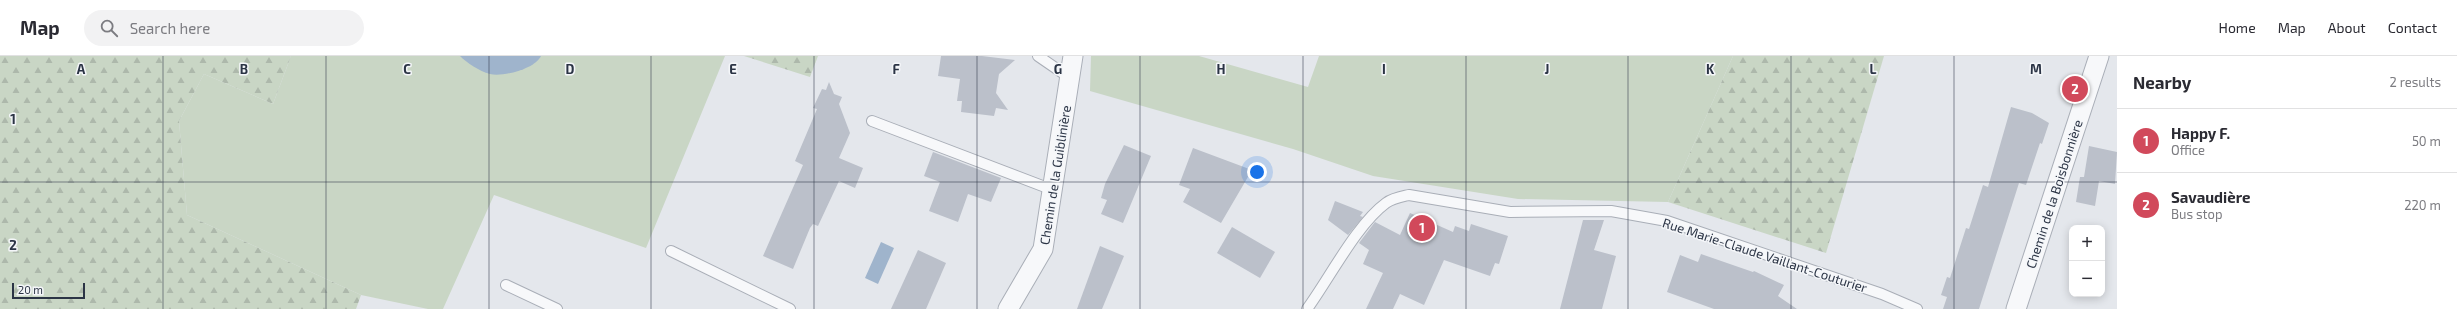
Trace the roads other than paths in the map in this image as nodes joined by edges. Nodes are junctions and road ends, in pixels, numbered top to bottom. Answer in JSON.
{"nodes":[{"id":1,"x":1038,"y":56,"type":"edge"},
{"id":2,"x":1073,"y":56,"type":"edge"},
{"id":3,"x":2099,"y":56,"type":"edge"},
{"id":4,"x":1070,"y":78,"type":"junction"},
{"id":5,"x":872,"y":121,"type":"dead end"},
{"id":6,"x":1052,"y":190,"type":"junction"},
{"id":7,"x":671,"y":251,"type":"dead end"},
{"id":8,"x":506,"y":284,"type":"dead end"},
{"id":9,"x":557,"y":309,"type":"edge"},
{"id":10,"x":790,"y":309,"type":"edge"},
{"id":11,"x":1008,"y":309,"type":"edge"},
{"id":12,"x":1307,"y":309,"type":"edge"},
{"id":13,"x":1917,"y":309,"type":"edge"},
{"id":14,"x":2016,"y":309,"type":"edge"}],
"edges":[{"from":1,"to":4,"type":"lane"},
{"from":2,"to":4,"type":"street","name":"Chemin de la Guiblinière"},
{"from":3,"to":14,"type":"street","name":"Chemin de la Boisbonnière"},
{"from":4,"to":6,"type":"street","name":"Chemin de la Guiblinière"},
{"from":5,"to":6,"type":"lane"},
{"from":6,"to":11,"type":"street","name":"Chemin de la Guiblinière"},
{"from":7,"to":10,"type":"lane"},
{"from":8,"to":9,"type":"lane"},
{"from":12,"to":13,"type":"lane","name":"Rue Marie-Claude Vaillant-Couturier"}]}
